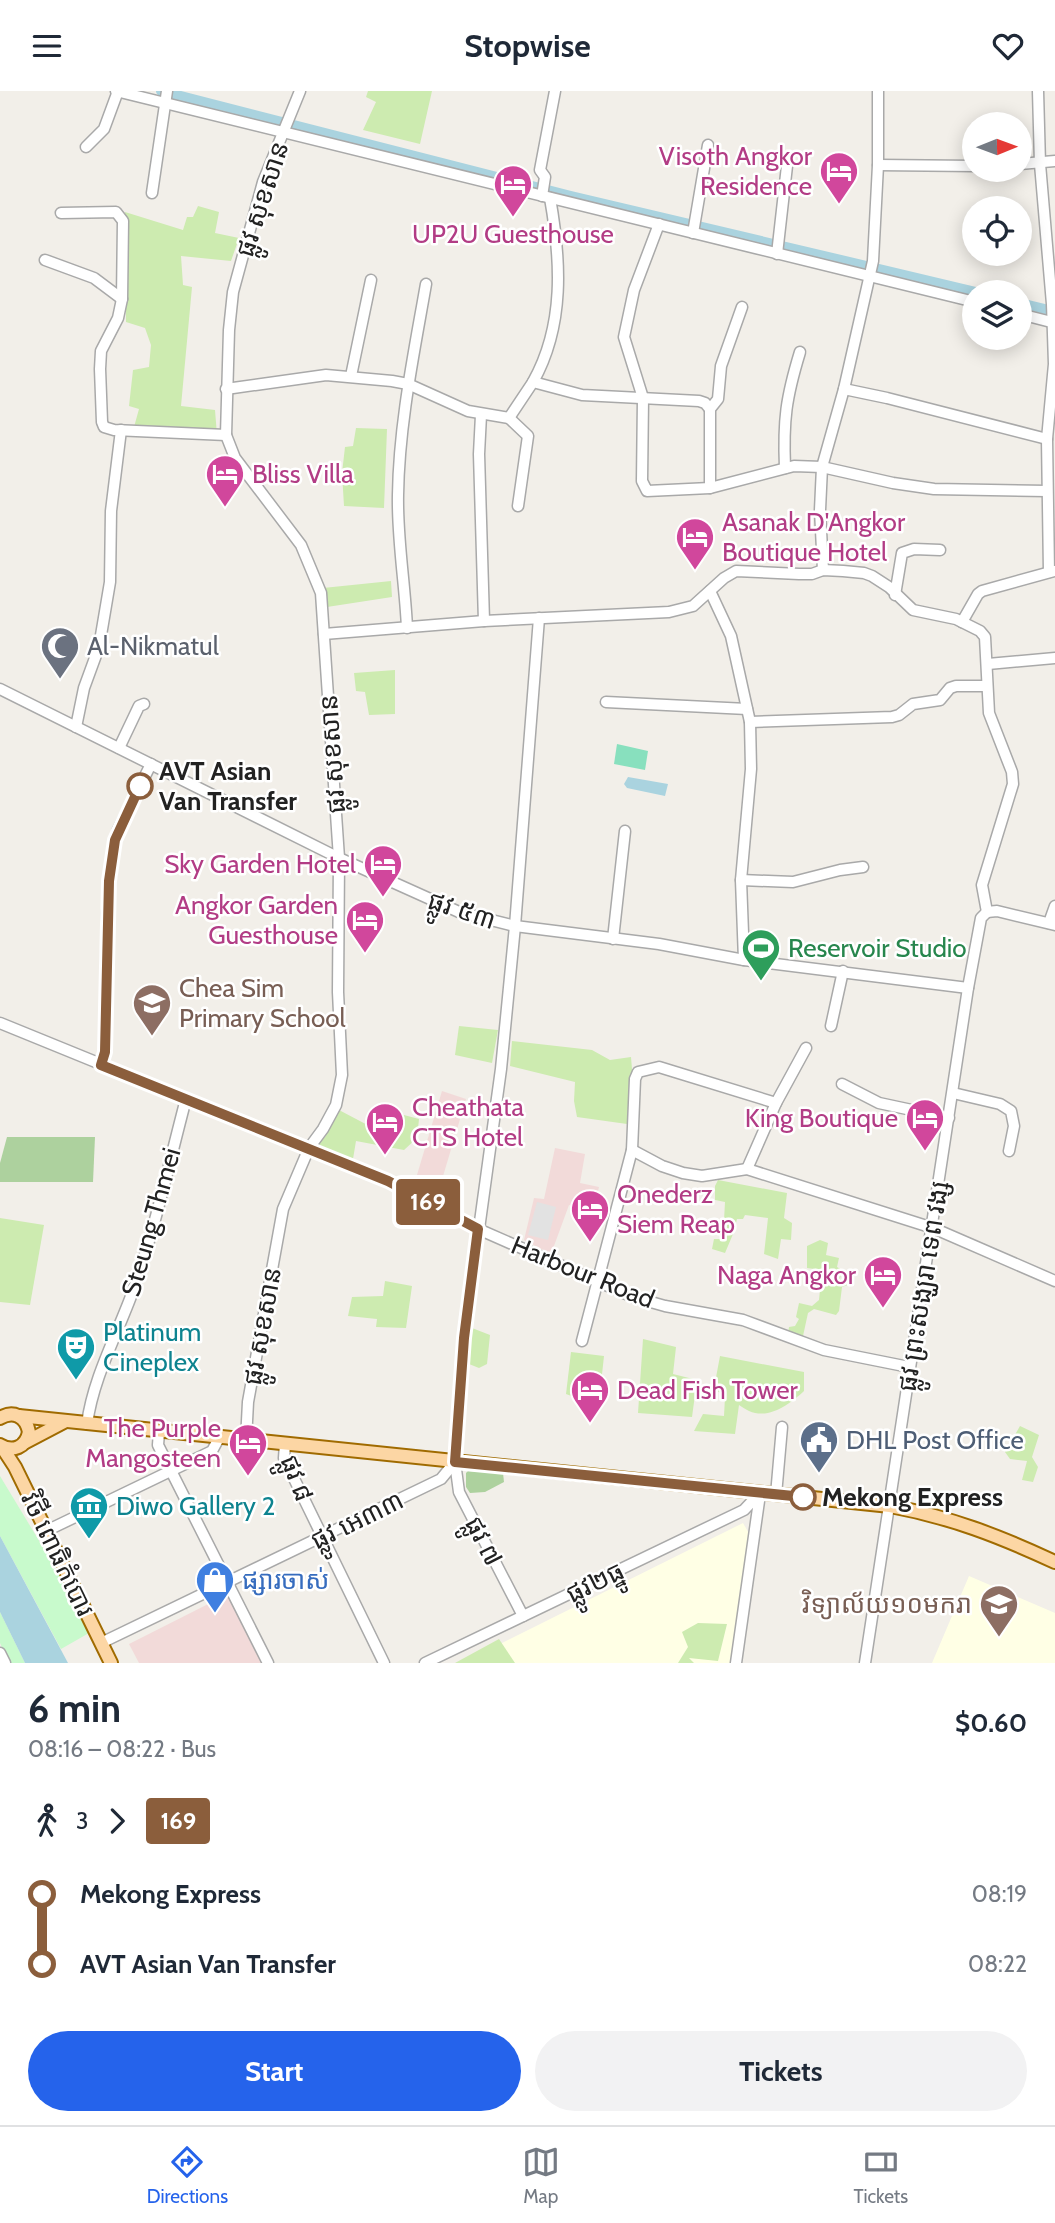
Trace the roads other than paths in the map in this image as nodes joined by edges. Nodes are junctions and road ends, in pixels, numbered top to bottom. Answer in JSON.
{"nodes":[{"id":1,"x":117,"y":91,"type":"edge"},
{"id":2,"x":300,"y":91,"type":"edge"},
{"id":3,"x":555,"y":91,"type":"edge"},
{"id":4,"x":878,"y":91,"type":"edge"},
{"id":5,"x":1038,"y":91,"type":"edge"},
{"id":6,"x":167,"y":98,"type":"edge"},
{"id":7,"x":284,"y":130,"type":"junction"},
{"id":8,"x":708,"y":145,"type":"dead end"},
{"id":9,"x":86,"y":147,"type":"dead end"},
{"id":10,"x":788,"y":157,"type":"dead end"},
{"id":11,"x":1055,"y":161,"type":"edge"},
{"id":12,"x":1032,"y":164,"type":"edge"},
{"id":13,"x":1040,"y":164,"type":"junction"},
{"id":14,"x":878,"y":165,"type":"junction"},
{"id":15,"x":962,"y":166,"type":"edge"},
{"id":16,"x":545,"y":191,"type":"junction"},
{"id":17,"x":152,"y":193,"type":"dead end"},
{"id":18,"x":61,"y":213,"type":"dead end"},
{"id":19,"x":659,"y":224,"type":"junction"},
{"id":20,"x":694,"y":226,"type":"junction"},
{"id":21,"x":778,"y":247,"type":"junction"},
{"id":22,"x":45,"y":260,"type":"dead end"},
{"id":23,"x":1052,"y":267,"type":"edge"},
{"id":24,"x":871,"y":269,"type":"junction"},
{"id":25,"x":371,"y":280,"type":"dead end"},
{"id":26,"x":426,"y":283,"type":"dead end"},
{"id":27,"x":962,"y":298,"type":"edge"},
{"id":28,"x":122,"y":299,"type":"junction"},
{"id":29,"x":742,"y":307,"type":"dead end"},
{"id":30,"x":1032,"y":315,"type":"edge"},
{"id":31,"x":1053,"y":316,"type":"edge"},
{"id":32,"x":800,"y":352,"type":"dead end"},
{"id":33,"x":351,"y":376,"type":"junction"},
{"id":34,"x":534,"y":382,"type":"junction"},
{"id":35,"x":408,"y":384,"type":"junction"},
{"id":36,"x":226,"y":389,"type":"junction"},
{"id":37,"x":844,"y":389,"type":"junction"},
{"id":38,"x":643,"y":398,"type":"junction"},
{"id":39,"x":710,"y":409,"type":"junction"},
{"id":40,"x":481,"y":415,"type":"junction"},
{"id":41,"x":509,"y":418,"type":"junction"},
{"id":42,"x":121,"y":430,"type":"junction"},
{"id":43,"x":226,"y":435,"type":"junction"},
{"id":44,"x":1050,"y":443,"type":"edge"},
{"id":45,"x":785,"y":467,"type":"junction"},
{"id":46,"x":822,"y":467,"type":"junction"},
{"id":47,"x":710,"y":488,"type":"junction"},
{"id":48,"x":1047,"y":491,"type":"junction"},
{"id":49,"x":518,"y":506,"type":"dead end"},
{"id":50,"x":940,"y":550,"type":"dead end"},
{"id":51,"x":823,"y":570,"type":"junction"},
{"id":52,"x":1052,"y":572,"type":"edge"},
{"id":53,"x":710,"y":591,"type":"junction"},
{"id":54,"x":895,"y":595,"type":"junction"},
{"id":55,"x":539,"y":618,"type":"junction"},
{"id":56,"x":484,"y":621,"type":"junction"},
{"id":57,"x":962,"y":622,"type":"junction"},
{"id":58,"x":407,"y":628,"type":"junction"},
{"id":59,"x":324,"y":634,"type":"junction"},
{"id":60,"x":1055,"y":657,"type":"edge"},
{"id":61,"x":988,"y":664,"type":"junction"},
{"id":62,"x":987,"y":687,"type":"junction"},
{"id":63,"x":0,"y":689,"type":"edge"},
{"id":64,"x":606,"y":702,"type":"dead end"},
{"id":65,"x":144,"y":703,"type":"dead end"},
{"id":66,"x":747,"y":709,"type":"junction"},
{"id":67,"x":750,"y":722,"type":"junction"},
{"id":68,"x":76,"y":727,"type":"junction"},
{"id":69,"x":119,"y":748,"type":"junction"},
{"id":70,"x":151,"y":764,"type":"junction"},
{"id":71,"x":625,"y":831,"type":"dead end"},
{"id":72,"x":339,"y":859,"type":"junction"},
{"id":73,"x":863,"y":867,"type":"dead end"},
{"id":74,"x":741,"y":880,"type":"junction"},
{"id":75,"x":1055,"y":906,"type":"edge"},
{"id":76,"x":987,"y":912,"type":"junction"},
{"id":77,"x":1052,"y":924,"type":"edge"},
{"id":78,"x":515,"y":926,"type":"junction"},
{"id":79,"x":613,"y":939,"type":"junction"},
{"id":80,"x":744,"y":960,"type":"junction"},
{"id":81,"x":843,"y":971,"type":"junction"},
{"id":82,"x":968,"y":988,"type":"junction"},
{"id":83,"x":0,"y":1023,"type":"edge"},
{"id":84,"x":831,"y":1026,"type":"dead end"},
{"id":85,"x":806,"y":1048,"type":"dead end"},
{"id":86,"x":101,"y":1065,"type":"junction"},
{"id":87,"x":842,"y":1084,"type":"dead end"},
{"id":88,"x":953,"y":1093,"type":"junction"},
{"id":89,"x":186,"y":1099,"type":"junction"},
{"id":90,"x":776,"y":1103,"type":"junction"},
{"id":91,"x":949,"y":1118,"type":"junction"},
{"id":92,"x":309,"y":1148,"type":"junction"},
{"id":93,"x":632,"y":1150,"type":"junction"},
{"id":94,"x":1009,"y":1151,"type":"dead end"},
{"id":95,"x":747,"y":1169,"type":"junction"},
{"id":96,"x":933,"y":1228,"type":"junction"},
{"id":97,"x":478,"y":1229,"type":"junction"},
{"id":98,"x":597,"y":1281,"type":"junction"},
{"id":99,"x":1055,"y":1281,"type":"edge"},
{"id":100,"x":582,"y":1341,"type":"dead end"},
{"id":101,"x":909,"y":1367,"type":"junction"},
{"id":102,"x":7,"y":1415,"type":"edge"},
{"id":103,"x":64,"y":1422,"type":"junction"},
{"id":104,"x":87,"y":1424,"type":"junction"},
{"id":105,"x":782,"y":1427,"type":"dead end"},
{"id":106,"x":159,"y":1432,"type":"junction"},
{"id":107,"x":219,"y":1438,"type":"junction"},
{"id":108,"x":246,"y":1440,"type":"junction"},
{"id":109,"x":285,"y":1444,"type":"junction"},
{"id":110,"x":23,"y":1445,"type":"junction"},
{"id":111,"x":1,"y":1446,"type":"edge"},
{"id":112,"x":455,"y":1462,"type":"junction"},
{"id":113,"x":15,"y":1467,"type":"junction"},
{"id":114,"x":171,"y":1471,"type":"junction"},
{"id":115,"x":760,"y":1493,"type":"junction"},
{"id":116,"x":776,"y":1495,"type":"junction"},
{"id":117,"x":890,"y":1506,"type":"junction"},
{"id":118,"x":744,"y":1510,"type":"junction"},
{"id":119,"x":757,"y":1524,"type":"junction"},
{"id":120,"x":46,"y":1531,"type":"junction"},
{"id":121,"x":323,"y":1537,"type":"junction"},
{"id":122,"x":1055,"y":1562,"type":"edge"},
{"id":123,"x":227,"y":1582,"type":"junction"},
{"id":124,"x":523,"y":1616,"type":"junction"},
{"id":125,"x":101,"y":1643,"type":"junction"},
{"id":126,"x":0,"y":1653,"type":"edge"},
{"id":127,"x":5,"y":1663,"type":"edge"},
{"id":128,"x":111,"y":1663,"type":"edge"},
{"id":129,"x":268,"y":1663,"type":"edge"},
{"id":130,"x":384,"y":1663,"type":"edge"},
{"id":131,"x":425,"y":1663,"type":"edge"},
{"id":132,"x":736,"y":1663,"type":"edge"},
{"id":133,"x":865,"y":1663,"type":"edge"}],
"edges":[{"from":1,"to":6,"type":"street"},
{"from":1,"to":9,"type":"street"},
{"from":2,"to":7,"type":"street","name":"ផ្លូវ សុខសាន"},
{"from":3,"to":16,"type":"street"},
{"from":4,"to":14,"type":"street"},
{"from":5,"to":13,"type":"street"},
{"from":6,"to":7,"type":"street"},
{"from":6,"to":17,"type":"street"},
{"from":7,"to":16,"type":"street"},
{"from":7,"to":36,"type":"street","name":"ផ្លូវ សុខសាន"},
{"from":8,"to":20,"type":"street"},
{"from":10,"to":21,"type":"street"},
{"from":11,"to":13,"type":"street"},
{"from":12,"to":13,"type":"street"},
{"from":13,"to":23,"type":"street"},
{"from":14,"to":15,"type":"street"},
{"from":14,"to":24,"type":"street"},
{"from":16,"to":19,"type":"street"},
{"from":16,"to":34,"type":"street"},
{"from":18,"to":28,"type":"street"},
{"from":19,"to":20,"type":"street"},
{"from":19,"to":38,"type":"street"},
{"from":20,"to":21,"type":"street"},
{"from":21,"to":24,"type":"street"},
{"from":22,"to":28,"type":"street"},
{"from":23,"to":31,"type":"street"},
{"from":24,"to":27,"type":"street"},
{"from":24,"to":37,"type":"street"},
{"from":25,"to":33,"type":"street"},
{"from":26,"to":35,"type":"street"},
{"from":28,"to":42,"type":"street"},
{"from":29,"to":39,"type":"street"},
{"from":30,"to":31,"type":"street"},
{"from":31,"to":44,"type":"street"},
{"from":32,"to":45,"type":"street"},
{"from":33,"to":35,"type":"street"},
{"from":33,"to":36,"type":"street"},
{"from":34,"to":38,"type":"street"},
{"from":34,"to":41,"type":"street"},
{"from":35,"to":40,"type":"street"},
{"from":35,"to":58,"type":"street"},
{"from":36,"to":43,"type":"street","name":"ផ្លូវ សុខសាន"},
{"from":37,"to":44,"type":"street"},
{"from":37,"to":46,"type":"street"},
{"from":38,"to":39,"type":"street"},
{"from":38,"to":47,"type":"street"},
{"from":39,"to":47,"type":"street"},
{"from":40,"to":41,"type":"street"},
{"from":40,"to":56,"type":"street"},
{"from":41,"to":49,"type":"street"},
{"from":42,"to":43,"type":"street"},
{"from":42,"to":68,"type":"street"},
{"from":43,"to":59,"type":"street","name":"ផ្លូវ សុខសាន"},
{"from":44,"to":48,"type":"street"},
{"from":45,"to":46,"type":"street"},
{"from":45,"to":47,"type":"street"},
{"from":46,"to":48,"type":"street"},
{"from":46,"to":51,"type":"street"},
{"from":48,"to":52,"type":"street"},
{"from":50,"to":54,"type":"street"},
{"from":51,"to":53,"type":"street"},
{"from":51,"to":54,"type":"street"},
{"from":52,"to":57,"type":"street"},
{"from":53,"to":55,"type":"street"},
{"from":53,"to":66,"type":"street"},
{"from":54,"to":57,"type":"street"},
{"from":55,"to":56,"type":"street"},
{"from":55,"to":78,"type":"street","name":"ផ្លូវ ៧"},
{"from":56,"to":58,"type":"street"},
{"from":57,"to":61,"type":"street"},
{"from":58,"to":59,"type":"street"},
{"from":59,"to":72,"type":"street","name":"ផ្លូវ សុខសាន"},
{"from":60,"to":61,"type":"street"},
{"from":61,"to":62,"type":"street"},
{"from":62,"to":67,"type":"street"},
{"from":62,"to":76,"type":"street"},
{"from":63,"to":68,"type":"street","name":"ផ្លូវ ៥៣"},
{"from":64,"to":66,"type":"street"},
{"from":65,"to":69,"type":"street"},
{"from":66,"to":67,"type":"street"},
{"from":67,"to":74,"type":"street"},
{"from":68,"to":69,"type":"street","name":"ផ្លូវ ៥៣"},
{"from":69,"to":70,"type":"street","name":"ផ្លូវ ៥៣"},
{"from":70,"to":72,"type":"street","name":"ផ្លូវ ៥៣"},
{"from":70,"to":86,"type":"street"},
{"from":71,"to":79,"type":"street"},
{"from":72,"to":78,"type":"street","name":"ផ្លូវ ៥៣"},
{"from":72,"to":92,"type":"street","name":"ផ្លូវ សុខសាន"},
{"from":73,"to":74,"type":"street"},
{"from":74,"to":80,"type":"street"},
{"from":75,"to":77,"type":"street"},
{"from":76,"to":77,"type":"street"},
{"from":76,"to":82,"type":"street","name":"ផ្លូវ ព្រះសង្ឃរា ទេព វង្ស"},
{"from":78,"to":79,"type":"street","name":"ផ្លូវ ៥៣"},
{"from":78,"to":97,"type":"street","name":"ផ្លូវ ៧"},
{"from":79,"to":80,"type":"street","name":"ផ្លូវ ៥៣"},
{"from":80,"to":81,"type":"street","name":"ផ្លូវ ៥៣"},
{"from":81,"to":82,"type":"street","name":"ផ្លូវ ៥៣"},
{"from":81,"to":84,"type":"street"},
{"from":82,"to":88,"type":"street","name":"ផ្លូវ ព្រះសង្ឃរា ទេព វង្ស"},
{"from":83,"to":86,"type":"street","name":"Harbour Road"},
{"from":85,"to":90,"type":"street"},
{"from":86,"to":89,"type":"street","name":"Harbour Road"},
{"from":87,"to":91,"type":"street"},
{"from":88,"to":91,"type":"street","name":"ផ្លូវ ព្រះសង្ឃរា ទេព វង្ស"},
{"from":88,"to":94,"type":"street"},
{"from":89,"to":92,"type":"street","name":"Harbour Road"},
{"from":89,"to":104,"type":"street","name":"Steung Thmei"},
{"from":90,"to":93,"type":"street"},
{"from":90,"to":95,"type":"street"},
{"from":91,"to":96,"type":"street","name":"ផ្លូវ ព្រះសង្ឃរា ទេព វង្ស"},
{"from":92,"to":97,"type":"street","name":"Harbour Road"},
{"from":92,"to":108,"type":"street","name":"ផ្លូវ សុខសាន"},
{"from":93,"to":95,"type":"street"},
{"from":93,"to":98,"type":"street"},
{"from":95,"to":96,"type":"street"},
{"from":96,"to":99,"type":"street"},
{"from":96,"to":101,"type":"street","name":"ផ្លូវ ព្រះសង្ឃរា ទេព វង្ស"},
{"from":97,"to":98,"type":"street","name":"Harbour Road"},
{"from":97,"to":112,"type":"street","name":"ផ្លូវ ៧"},
{"from":98,"to":100,"type":"street"},
{"from":98,"to":101,"type":"street","name":"Harbour Road"},
{"from":101,"to":117,"type":"street","name":"ផ្លូវ ព្រះសង្ឃរា ទេព វង្ស"},
{"from":102,"to":103,"type":"main road"},
{"from":102,"to":110,"type":"main road"},
{"from":103,"to":104,"type":"main road"},
{"from":103,"to":110,"type":"main road"},
{"from":104,"to":106,"type":"main road"},
{"from":105,"to":116,"type":"street"},
{"from":106,"to":107,"type":"main road"},
{"from":106,"to":114,"type":"street"},
{"from":107,"to":108,"type":"main road"},
{"from":107,"to":114,"type":"street"},
{"from":108,"to":109,"type":"main road"},
{"from":109,"to":112,"type":"main road"},
{"from":109,"to":121,"type":"street","name":"ផ្លូវ ៨"},
{"from":110,"to":111,"type":"main road"},
{"from":110,"to":113,"type":"main road"},
{"from":111,"to":113,"type":"main road","name":"វិថី ពោធិកំបោរ"},
{"from":112,"to":115,"type":"main road"},
{"from":112,"to":121,"type":"street","name":"ផ្លូវ អេ៣៣"},
{"from":112,"to":124,"type":"street","name":"ផ្លូវ ៧"},
{"from":113,"to":120,"type":"main road","name":"វិថី ពោធិកំបោរ"},
{"from":114,"to":120,"type":"street"},
{"from":114,"to":123,"type":"street"},
{"from":115,"to":116,"type":"main road"},
{"from":115,"to":118,"type":"street","name":"ផ្លូវ២ធ្នូ"},
{"from":115,"to":119,"type":"street"},
{"from":116,"to":117,"type":"main road"},
{"from":117,"to":122,"type":"main road"},
{"from":117,"to":133,"type":"street","name":"ផ្លូវ ព្រះសង្ឃរា ទេព វង្ស"},
{"from":118,"to":119,"type":"street"},
{"from":118,"to":124,"type":"street","name":"ផ្លូវ២ធ្នូ"},
{"from":119,"to":132,"type":"street"},
{"from":120,"to":125,"type":"main road","name":"វិថី ពោធិកំបោរ"},
{"from":121,"to":123,"type":"street","name":"ផ្លូវ អេ៣៣"},
{"from":121,"to":130,"type":"street","name":"ផ្លូវ ៨"},
{"from":123,"to":125,"type":"street","name":"ផ្លូវ អេ៣៣"},
{"from":123,"to":129,"type":"street"},
{"from":124,"to":131,"type":"street","name":"ផ្លូវ២ធ្នូ"},
{"from":125,"to":128,"type":"main road","name":"វិថី ពោធិកំបោរ"},
{"from":126,"to":127,"type":"street"}]}
